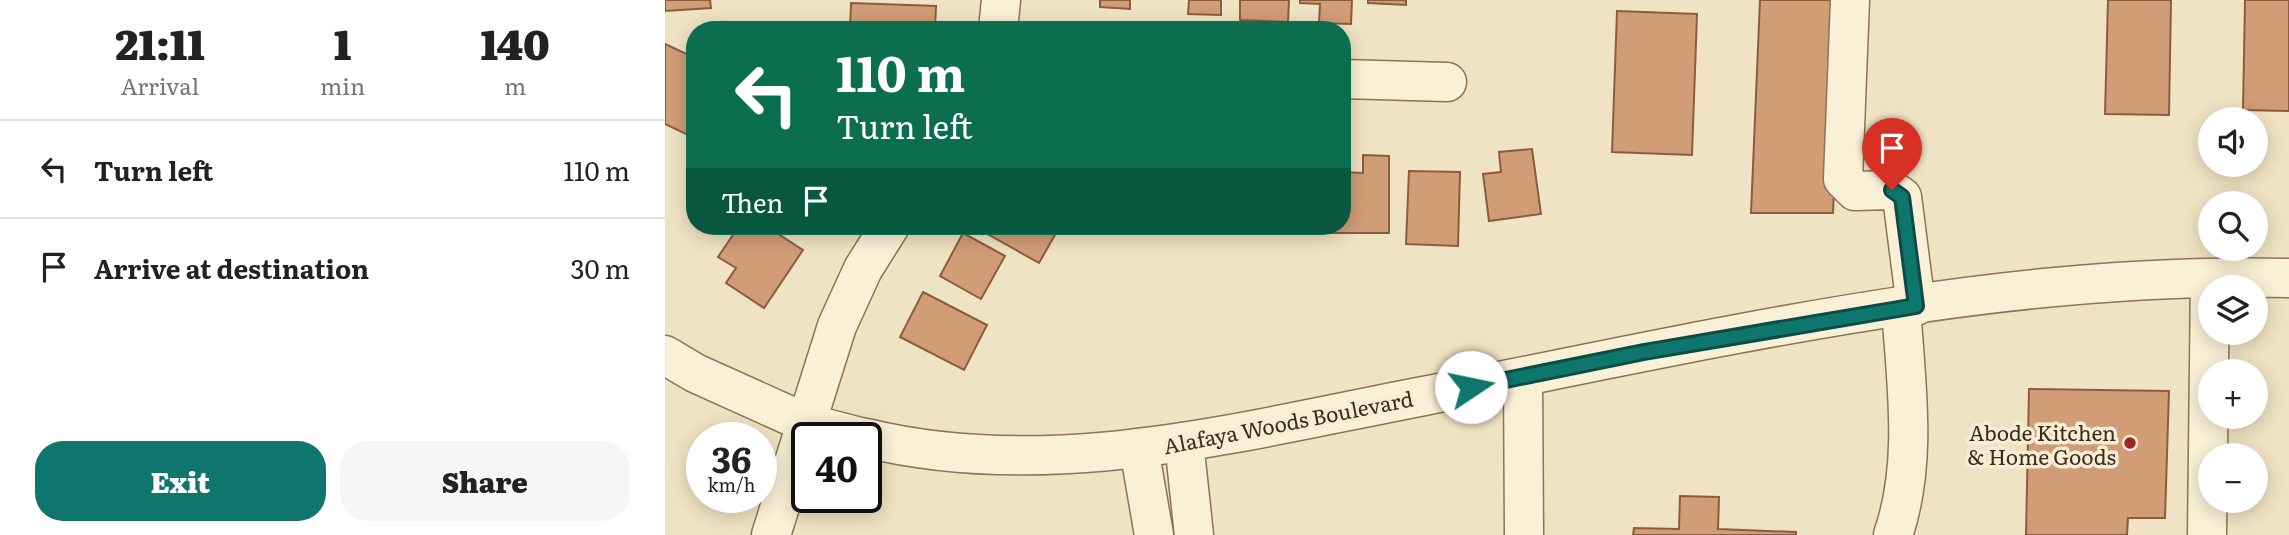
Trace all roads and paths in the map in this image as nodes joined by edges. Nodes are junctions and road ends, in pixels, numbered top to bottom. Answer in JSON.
{"nodes":[{"id":1,"x":1001,"y":0,"type":"edge"},
{"id":2,"x":1850,"y":0,"type":"edge"},
{"id":3,"x":999,"y":21,"type":"edge"},
{"id":4,"x":1351,"y":79,"type":"edge"},
{"id":5,"x":1447,"y":82,"type":"dead end"},
{"id":6,"x":884,"y":235,"type":"edge"},
{"id":7,"x":2268,"y":278,"type":"edge"},
{"id":8,"x":2289,"y":278,"type":"edge"},
{"id":9,"x":2198,"y":279,"type":"edge"},
{"id":10,"x":1908,"y":307,"type":"junction"},
{"id":11,"x":2209,"y":345,"type":"edge"},
{"id":12,"x":665,"y":355,"type":"edge"},
{"id":13,"x":1523,"y":377,"type":"junction"},
{"id":14,"x":804,"y":422,"type":"edge"},
{"id":15,"x":806,"y":422,"type":"edge"},
{"id":16,"x":882,"y":440,"type":"edge"},
{"id":17,"x":1184,"y":442,"type":"junction"},
{"id":18,"x":1139,"y":448,"type":"junction"},
{"id":19,"x":791,"y":471,"type":"edge"},
{"id":20,"x":771,"y":535,"type":"edge"},
{"id":21,"x":1154,"y":535,"type":"edge"},
{"id":22,"x":1194,"y":535,"type":"edge"},
{"id":23,"x":1524,"y":535,"type":"edge"},
{"id":24,"x":1893,"y":535,"type":"edge"},
{"id":25,"x":2207,"y":535,"type":"edge"}],
"edges":[{"from":1,"to":3,"type":"street"},
{"from":2,"to":10,"type":"street"},
{"from":4,"to":5,"type":"street"},
{"from":6,"to":15,"type":"street"},
{"from":7,"to":8,"type":"street","name":"Alafaya Woods Boulevard"},
{"from":9,"to":10,"type":"street","name":"Alafaya Woods Boulevard"},
{"from":10,"to":13,"type":"street","name":"Alafaya Woods Boulevard"},
{"from":10,"to":24,"type":"street"},
{"from":11,"to":25,"type":"street"},
{"from":12,"to":14,"type":"street","name":"Alafaya Woods Boulevard"},
{"from":13,"to":17,"type":"street","name":"Alafaya Woods Boulevard"},
{"from":13,"to":23,"type":"street"},
{"from":16,"to":18,"type":"street","name":"Alafaya Woods Boulevard"},
{"from":17,"to":18,"type":"street","name":"Alafaya Woods Boulevard"},
{"from":17,"to":22,"type":"street"},
{"from":18,"to":21,"type":"street"},
{"from":19,"to":20,"type":"street"}]}
